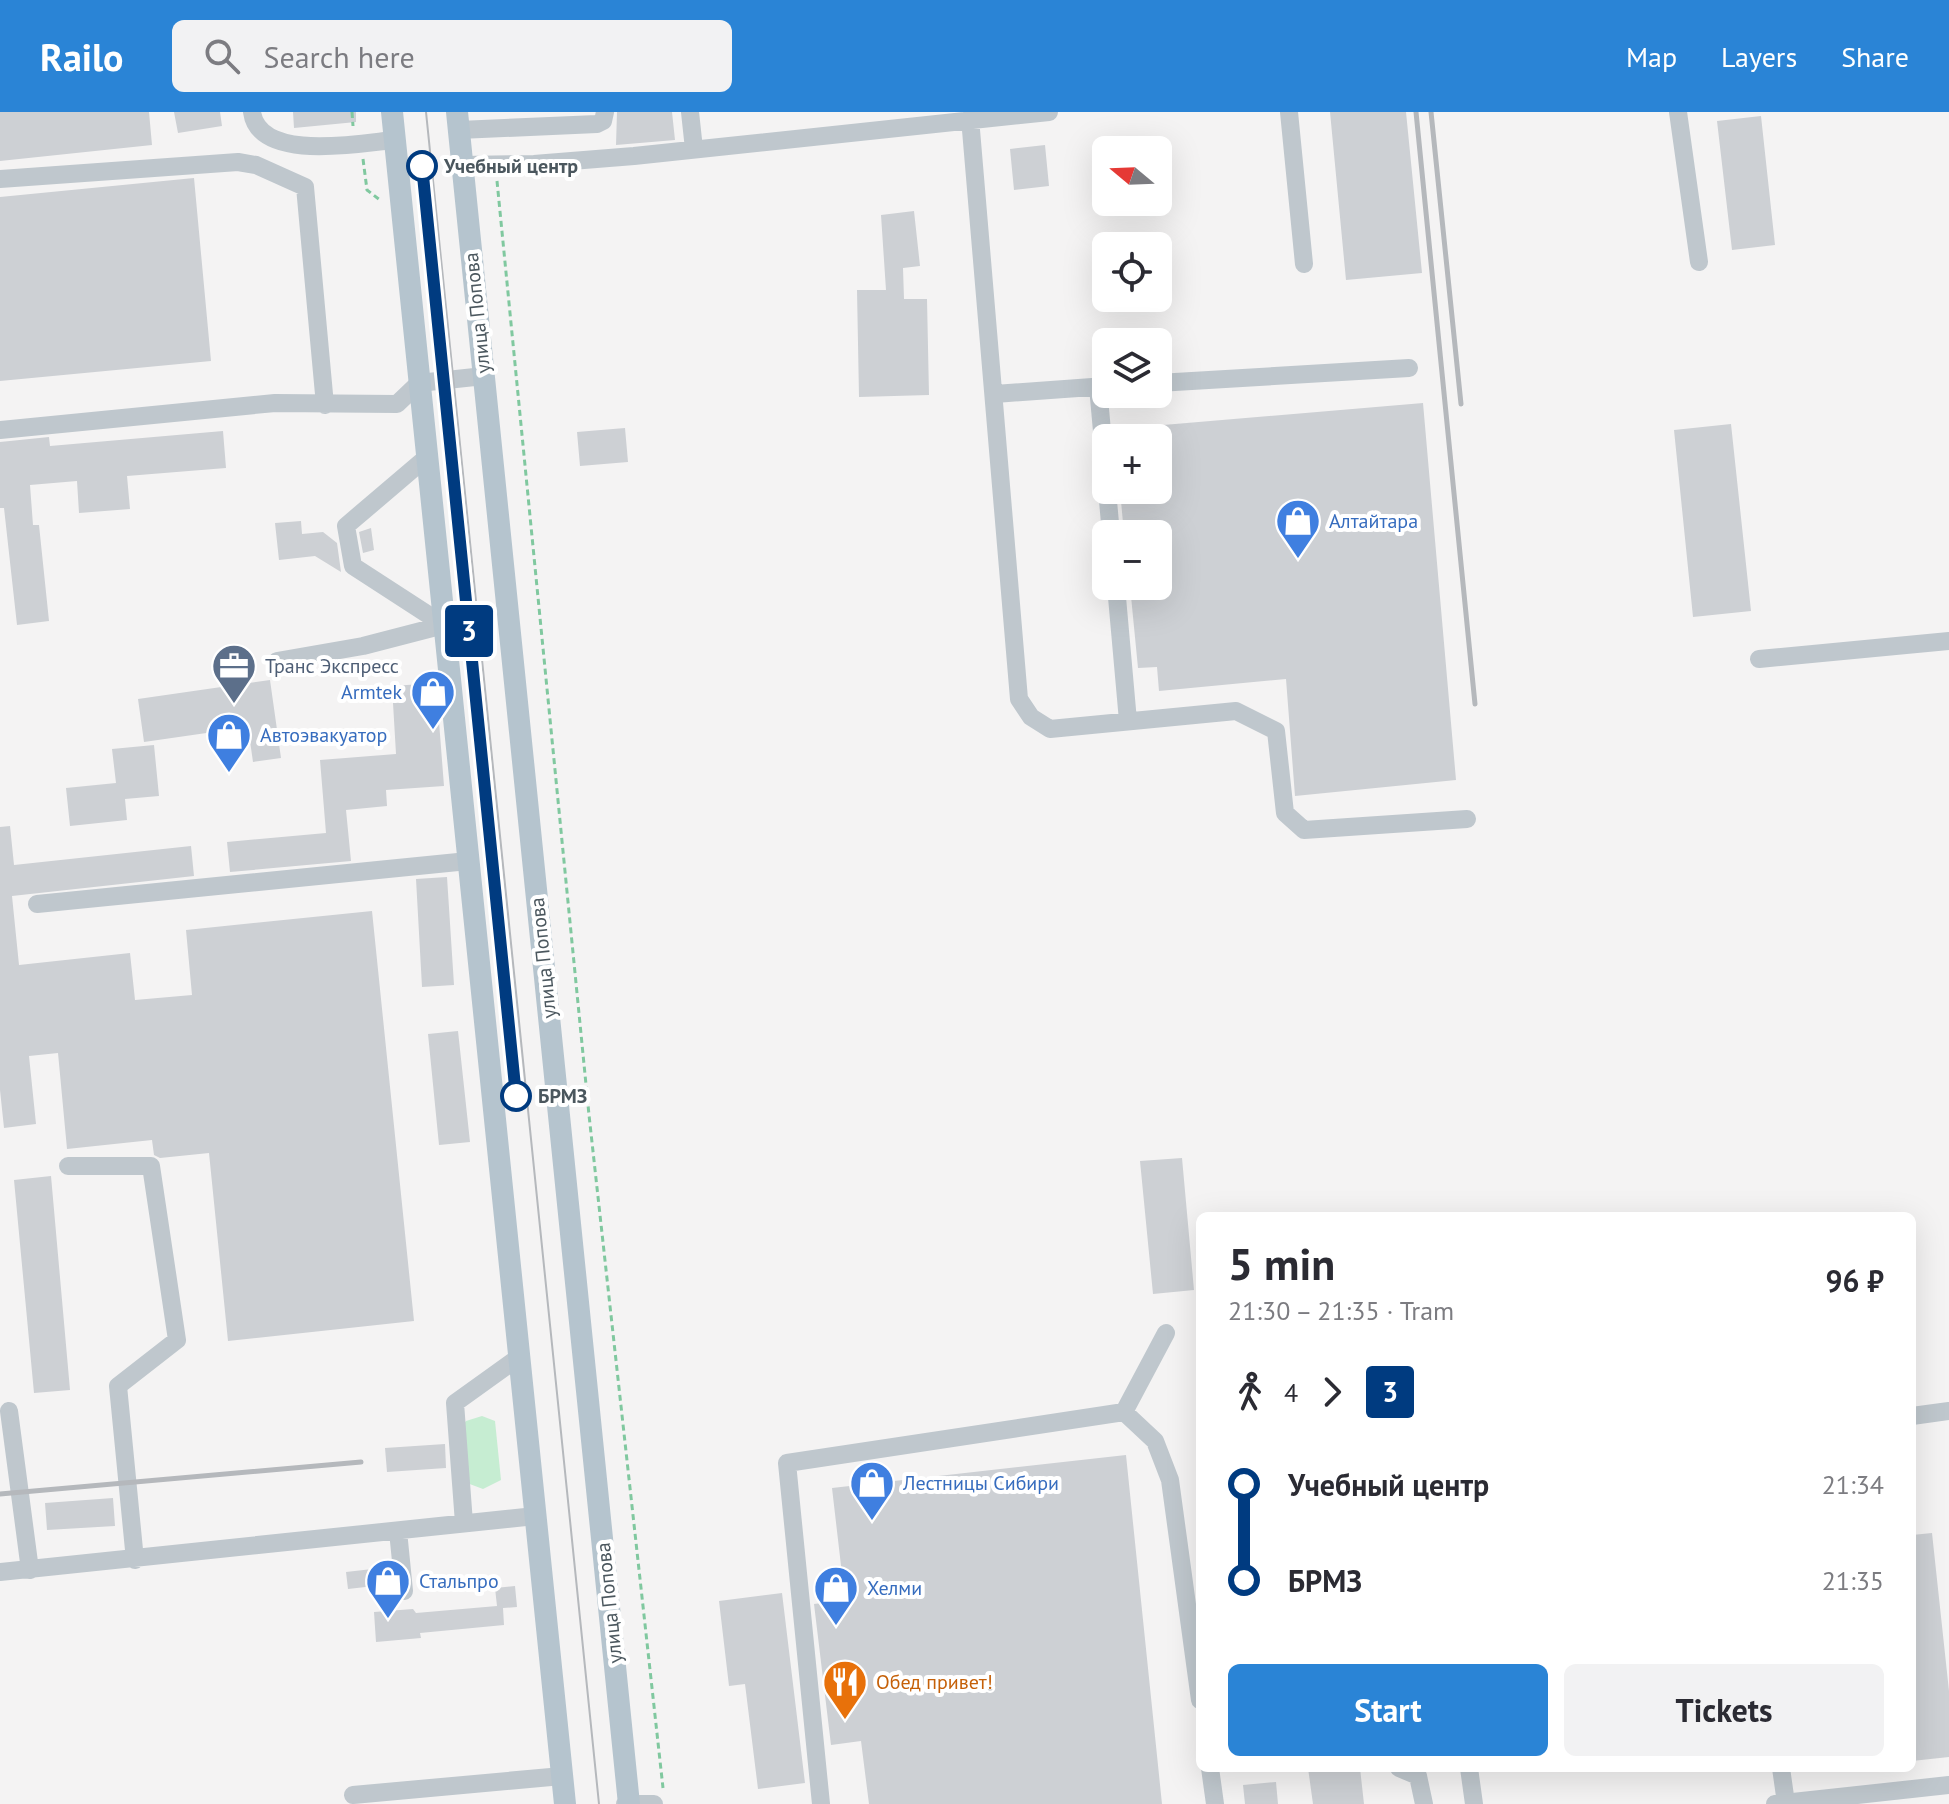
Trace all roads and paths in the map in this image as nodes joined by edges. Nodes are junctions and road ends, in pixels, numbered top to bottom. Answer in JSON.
{"nodes":[{"id":1,"x":252,"y":112,"type":"edge"},
{"id":2,"x":352,"y":112,"type":"edge"},
{"id":3,"x":392,"y":112,"type":"edge"},
{"id":4,"x":605,"y":112,"type":"edge"},
{"id":5,"x":690,"y":112,"type":"edge"},
{"id":6,"x":1049,"y":112,"type":"edge"},
{"id":7,"x":1289,"y":112,"type":"edge"},
{"id":8,"x":1678,"y":112,"type":"edge"},
{"id":9,"x":970,"y":118,"type":"junction"},
{"id":10,"x":458,"y":121,"type":"edge"},
{"id":11,"x":394,"y":140,"type":"junction"},
{"id":12,"x":361,"y":143,"type":"junction"},
{"id":13,"x":694,"y":149,"type":"junction"},
{"id":14,"x":462,"y":165,"type":"junction"},
{"id":15,"x":0,"y":179,"type":"edge"},
{"id":16,"x":499,"y":194,"type":"dead end"},
{"id":17,"x":383,"y":205,"type":"dead end"},
{"id":18,"x":1699,"y":262,"type":"dead end"},
{"id":19,"x":1304,"y":264,"type":"dead end"},
{"id":20,"x":1409,"y":368,"type":"dead end"},
{"id":21,"x":484,"y":376,"type":"junction"},
{"id":22,"x":1172,"y":382,"type":"edge"},
{"id":23,"x":419,"y":383,"type":"junction"},
{"id":24,"x":1092,"y":388,"type":"edge"},
{"id":25,"x":995,"y":394,"type":"junction"},
{"id":26,"x":325,"y":405,"type":"junction"},
{"id":27,"x":0,"y":430,"type":"edge"},
{"id":28,"x":427,"y":457,"type":"junction"},
{"id":29,"x":1117,"y":600,"type":"edge"},
{"id":30,"x":444,"y":625,"type":"junction"},
{"id":31,"x":1949,"y":641,"type":"edge"},
{"id":32,"x":1759,"y":659,"type":"dead end"},
{"id":33,"x":277,"y":661,"type":"dead end"},
{"id":34,"x":1128,"y":721,"type":"junction"},
{"id":35,"x":1467,"y":819,"type":"dead end"},
{"id":36,"x":468,"y":861,"type":"junction"},
{"id":37,"x":37,"y":904,"type":"dead end"},
{"id":38,"x":68,"y":1166,"type":"dead end"},
{"id":39,"x":1166,"y":1333,"type":"dead end"},
{"id":40,"x":519,"y":1357,"type":"junction"},
{"id":41,"x":9,"y":1411,"type":"dead end"},
{"id":42,"x":1949,"y":1411,"type":"edge"},
{"id":43,"x":1124,"y":1412,"type":"junction"},
{"id":44,"x":1916,"y":1415,"type":"edge"},
{"id":45,"x":535,"y":1516,"type":"junction"},
{"id":46,"x":464,"y":1523,"type":"junction"},
{"id":47,"x":398,"y":1531,"type":"junction"},
{"id":48,"x":135,"y":1560,"type":"junction"},
{"id":49,"x":30,"y":1570,"type":"junction"},
{"id":50,"x":0,"y":1572,"type":"edge"},
{"id":51,"x":404,"y":1591,"type":"dead end"},
{"id":52,"x":1196,"y":1671,"type":"edge"},
{"id":53,"x":1211,"y":1772,"type":"edge"},
{"id":54,"x":1408,"y":1772,"type":"edge"},
{"id":55,"x":1470,"y":1772,"type":"edge"},
{"id":56,"x":1782,"y":1772,"type":"edge"},
{"id":57,"x":562,"y":1776,"type":"junction"},
{"id":58,"x":1949,"y":1785,"type":"edge"},
{"id":59,"x":353,"y":1795,"type":"dead end"},
{"id":60,"x":658,"y":1797,"type":"edge"},
{"id":61,"x":1786,"y":1803,"type":"edge"},
{"id":62,"x":565,"y":1804,"type":"edge"},
{"id":63,"x":627,"y":1804,"type":"edge"},
{"id":64,"x":821,"y":1804,"type":"edge"},
{"id":65,"x":1215,"y":1804,"type":"edge"},
{"id":66,"x":1424,"y":1804,"type":"edge"},
{"id":67,"x":1474,"y":1804,"type":"edge"},
{"id":68,"x":1775,"y":1804,"type":"edge"}],
"edges":[{"from":1,"to":12,"type":"street"},
{"from":2,"to":12,"type":"path"},
{"from":3,"to":11,"type":"main road"},
{"from":4,"to":10,"type":"street"},
{"from":5,"to":13,"type":"street"},
{"from":6,"to":9,"type":"street"},
{"from":7,"to":19,"type":"street"},
{"from":8,"to":18,"type":"street"},
{"from":9,"to":13,"type":"street"},
{"from":9,"to":25,"type":"street"},
{"from":10,"to":14,"type":"main road","name":"улица Попова"},
{"from":11,"to":12,"type":"street"},
{"from":11,"to":23,"type":"main road"},
{"from":12,"to":17,"type":"path"},
{"from":13,"to":14,"type":"street"},
{"from":14,"to":21,"type":"main road","name":"улица Попова"},
{"from":15,"to":26,"type":"street"},
{"from":16,"to":60,"type":"path"},
{"from":20,"to":22,"type":"street"},
{"from":21,"to":23,"type":"street"},
{"from":21,"to":63,"type":"main road","name":"улица Попова"},
{"from":23,"to":26,"type":"street"},
{"from":23,"to":28,"type":"main road"},
{"from":24,"to":25,"type":"street"},
{"from":25,"to":34,"type":"street"},
{"from":26,"to":27,"type":"street"},
{"from":28,"to":30,"type":"main road"},
{"from":28,"to":30,"type":"street"},
{"from":29,"to":34,"type":"street"},
{"from":30,"to":33,"type":"street"},
{"from":30,"to":36,"type":"main road"},
{"from":31,"to":32,"type":"street"},
{"from":34,"to":35,"type":"street"},
{"from":36,"to":37,"type":"street"},
{"from":36,"to":40,"type":"main road"},
{"from":38,"to":48,"type":"street"},
{"from":39,"to":43,"type":"street"},
{"from":40,"to":45,"type":"main road"},
{"from":40,"to":46,"type":"street"},
{"from":41,"to":49,"type":"street"},
{"from":42,"to":44,"type":"street"},
{"from":43,"to":52,"type":"street"},
{"from":43,"to":64,"type":"street"},
{"from":45,"to":46,"type":"street"},
{"from":45,"to":57,"type":"main road"},
{"from":46,"to":47,"type":"street"},
{"from":47,"to":48,"type":"street"},
{"from":47,"to":51,"type":"street"},
{"from":48,"to":49,"type":"street"},
{"from":49,"to":50,"type":"street"},
{"from":53,"to":65,"type":"street"},
{"from":54,"to":66,"type":"street"},
{"from":55,"to":67,"type":"street"},
{"from":56,"to":61,"type":"street"},
{"from":57,"to":59,"type":"street"},
{"from":57,"to":62,"type":"main road"},
{"from":58,"to":61,"type":"street"},
{"from":60,"to":63,"type":"street"},
{"from":61,"to":68,"type":"street"}]}
